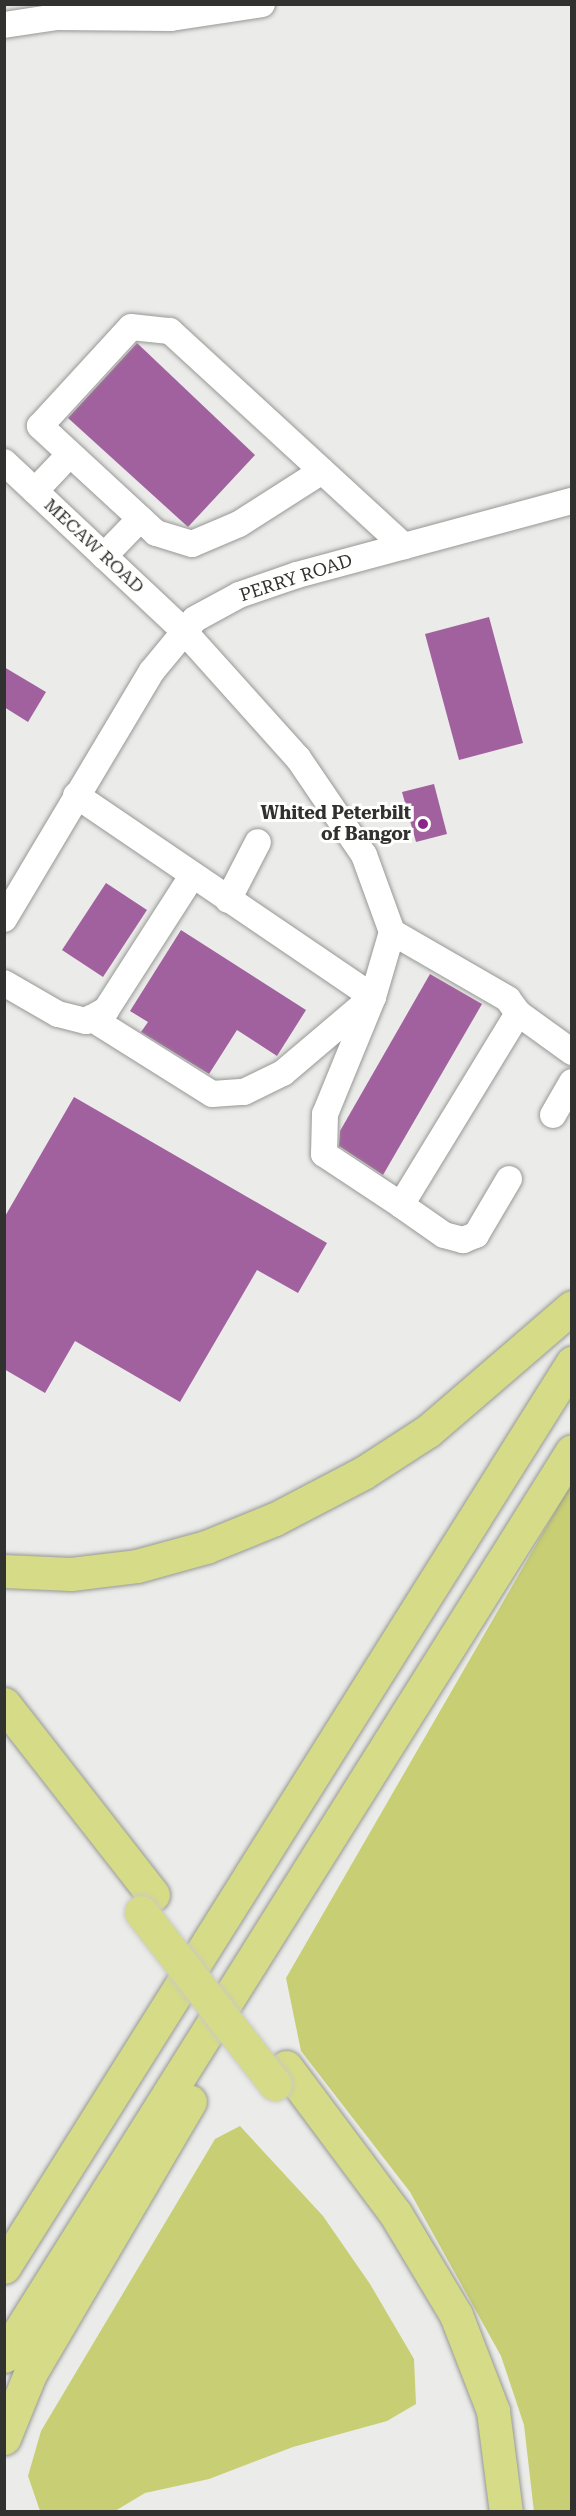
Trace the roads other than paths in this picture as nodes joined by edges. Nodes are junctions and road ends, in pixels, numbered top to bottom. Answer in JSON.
{"nodes":[{"id":1,"x":262,"y":4,"type":"edge"},
{"id":2,"x":4,"y":26,"type":"edge"},
{"id":3,"x":69,"y":455,"type":"junction"},
{"id":4,"x":4,"y":462,"type":"edge"},
{"id":5,"x":322,"y":471,"type":"junction"},
{"id":6,"x":35,"y":491,"type":"junction"},
{"id":7,"x":572,"y":501,"type":"edge"},
{"id":8,"x":140,"y":519,"type":"junction"},
{"id":9,"x":404,"y":546,"type":"junction"},
{"id":10,"x":104,"y":556,"type":"junction"},
{"id":11,"x":183,"y":630,"type":"junction"},
{"id":12,"x":76,"y":795,"type":"junction"},
{"id":13,"x":258,"y":842,"type":"dead end"},
{"id":14,"x":192,"y":876,"type":"junction"},
{"id":15,"x":228,"y":900,"type":"junction"},
{"id":16,"x":4,"y":920,"type":"edge"},
{"id":17,"x":392,"y":932,"type":"junction"},
{"id":18,"x":4,"y":983,"type":"edge"},
{"id":19,"x":373,"y":997,"type":"junction"},
{"id":20,"x":518,"y":1013,"type":"junction"},
{"id":21,"x":91,"y":1018,"type":"junction"},
{"id":22,"x":572,"y":1052,"type":"edge"},
{"id":23,"x":572,"y":1082,"type":"edge"},
{"id":24,"x":553,"y":1115,"type":"dead end"},
{"id":25,"x":509,"y":1179,"type":"dead end"},
{"id":26,"x":401,"y":1205,"type":"junction"},
{"id":27,"x":572,"y":1307,"type":"edge"},
{"id":28,"x":572,"y":1364,"type":"edge"},
{"id":29,"x":572,"y":1451,"type":"edge"},
{"id":30,"x":4,"y":1571,"type":"edge"},
{"id":31,"x":4,"y":1704,"type":"edge"},
{"id":32,"x":4,"y":1736,"type":"edge"},
{"id":33,"x":329,"y":1838,"type":"junction"},
{"id":34,"x":147,"y":1904,"type":"junction"},
{"id":35,"x":280,"y":2076,"type":"junction"},
{"id":36,"x":4,"y":2267,"type":"edge"},
{"id":37,"x":4,"y":2356,"type":"edge"},
{"id":38,"x":4,"y":2438,"type":"edge"},
{"id":39,"x":487,"y":2511,"type":"edge"},
{"id":40,"x":506,"y":2511,"type":"edge"}],
"edges":[{"from":1,"to":2,"type":"street"},
{"from":3,"to":5,"type":"street"},
{"from":3,"to":6,"type":"street"},
{"from":3,"to":8,"type":"street"},
{"from":4,"to":6,"type":"street","name":"MECAW ROAD"},
{"from":5,"to":8,"type":"street"},
{"from":5,"to":9,"type":"street"},
{"from":6,"to":10,"type":"street","name":"MECAW ROAD"},
{"from":7,"to":9,"type":"street","name":"PERRY ROAD"},
{"from":8,"to":10,"type":"street"},
{"from":9,"to":11,"type":"street","name":"PERRY ROAD"},
{"from":10,"to":11,"type":"street","name":"MECAW ROAD"},
{"from":11,"to":12,"type":"street","name":"PERRY ROAD"},
{"from":11,"to":17,"type":"street","name":"MECAW ROAD"},
{"from":12,"to":14,"type":"street"},
{"from":12,"to":16,"type":"street","name":"PERRY ROAD"},
{"from":13,"to":15,"type":"street"},
{"from":14,"to":15,"type":"street"},
{"from":14,"to":21,"type":"street"},
{"from":15,"to":19,"type":"street"},
{"from":17,"to":19,"type":"street"},
{"from":17,"to":20,"type":"street"},
{"from":18,"to":21,"type":"street"},
{"from":19,"to":21,"type":"street"},
{"from":19,"to":26,"type":"street"},
{"from":20,"to":22,"type":"street"},
{"from":20,"to":26,"type":"street"},
{"from":23,"to":24,"type":"street"},
{"from":25,"to":26,"type":"street"},
{"from":27,"to":30,"type":"highway"},
{"from":28,"to":36,"type":"highway"},
{"from":29,"to":33,"type":"highway"},
{"from":31,"to":34,"type":"highway"},
{"from":32,"to":34,"type":"highway"},
{"from":33,"to":37,"type":"highway"},
{"from":33,"to":38,"type":"highway"},
{"from":34,"to":35,"type":"highway","bridge":true},
{"from":35,"to":39,"type":"highway"},
{"from":35,"to":40,"type":"highway"}]}
